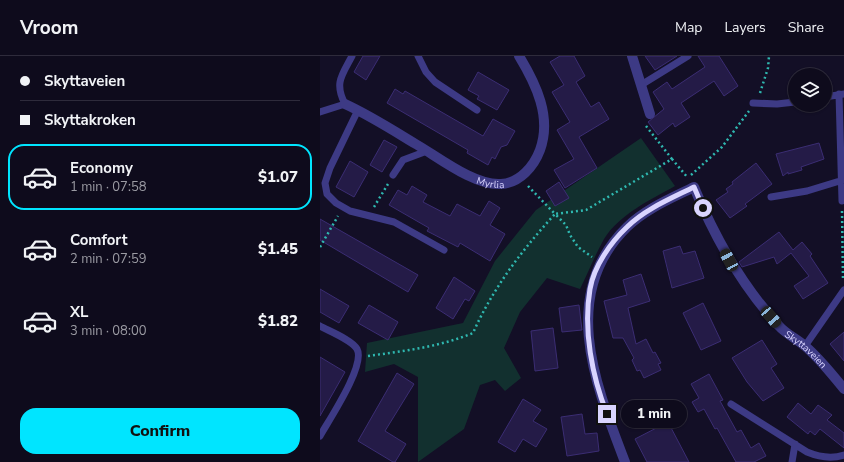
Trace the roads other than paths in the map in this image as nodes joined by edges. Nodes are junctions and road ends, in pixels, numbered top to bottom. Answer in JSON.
{"nodes":[{"id":1,"x":352,"y":56,"type":"edge"},
{"id":2,"x":418,"y":56,"type":"edge"},
{"id":3,"x":519,"y":56,"type":"edge"},
{"id":4,"x":632,"y":56,"type":"edge"},
{"id":5,"x":688,"y":56,"type":"edge"},
{"id":6,"x":641,"y":85,"type":"junction"},
{"id":7,"x":842,"y":94,"type":"edge"},
{"id":8,"x":832,"y":96,"type":"edge"},
{"id":9,"x":753,"y":103,"type":"road end"},
{"id":10,"x":788,"y":103,"type":"edge"},
{"id":11,"x":345,"y":104,"type":"junction"},
{"id":12,"x":358,"y":110,"type":"junction"},
{"id":13,"x":477,"y":110,"type":"dead end"},
{"id":14,"x":320,"y":112,"type":"edge"},
{"id":15,"x":650,"y":114,"type":"road end"},
{"id":16,"x":428,"y":151,"type":"junction"},
{"id":17,"x":394,"y":175,"type":"road end"},
{"id":18,"x":843,"y":180,"type":"junction"},
{"id":19,"x":322,"y":182,"type":"edge"},
{"id":20,"x":772,"y":197,"type":"dead end"},
{"id":21,"x":842,"y":201,"type":"road end"},
{"id":22,"x":444,"y":250,"type":"dead end"},
{"id":23,"x":844,"y":290,"type":"edge"},
{"id":24,"x":320,"y":326,"type":"edge"},
{"id":25,"x":805,"y":346,"type":"junction"},
{"id":26,"x":844,"y":389,"type":"edge"},
{"id":27,"x":731,"y":404,"type":"dead end"},
{"id":28,"x":320,"y":436,"type":"edge"},
{"id":29,"x":795,"y":444,"type":"junction"},
{"id":30,"x":844,"y":455,"type":"edge"},
{"id":31,"x":625,"y":462,"type":"edge"},
{"id":32,"x":792,"y":462,"type":"edge"}],
"edges":[{"from":1,"to":11,"type":"lane"},
{"from":2,"to":13,"type":"lane"},
{"from":3,"to":16,"type":"street","name":"Myrlia"},
{"from":4,"to":6,"type":"street"},
{"from":5,"to":6,"type":"lane"},
{"from":6,"to":15,"type":"street"},
{"from":7,"to":8,"type":"lane"},
{"from":7,"to":18,"type":"lane"},
{"from":9,"to":10,"type":"lane"},
{"from":11,"to":12,"type":"street","name":"Myrlia"},
{"from":11,"to":14,"type":"lane"},
{"from":12,"to":16,"type":"street","name":"Myrlia"},
{"from":12,"to":19,"type":"lane"},
{"from":16,"to":17,"type":"lane"},
{"from":18,"to":20,"type":"lane"},
{"from":18,"to":21,"type":"lane"},
{"from":19,"to":22,"type":"lane"},
{"from":23,"to":25,"type":"lane"},
{"from":24,"to":28,"type":"lane"},
{"from":25,"to":26,"type":"street","name":"Skyttaveien"},
{"from":25,"to":31,"type":"street","name":"Skyttaveien"},
{"from":27,"to":29,"type":"lane"},
{"from":29,"to":30,"type":"lane"},
{"from":29,"to":32,"type":"lane"}]}
